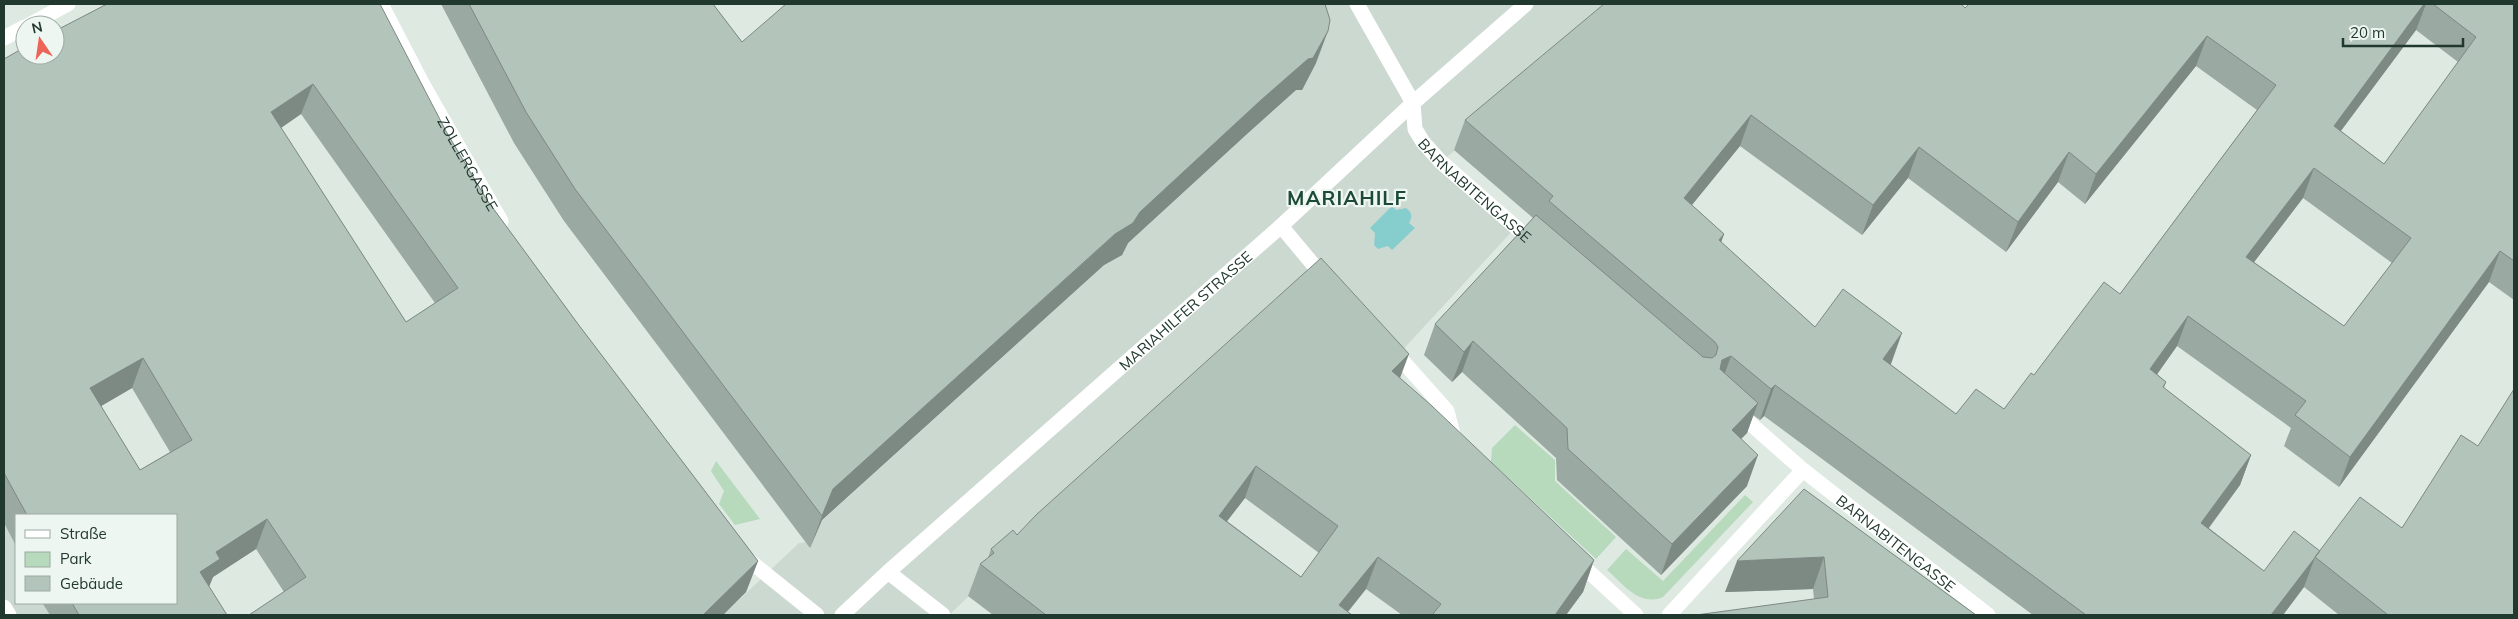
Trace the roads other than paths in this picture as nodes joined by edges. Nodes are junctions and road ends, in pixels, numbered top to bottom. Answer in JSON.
{"nodes":[{"id":1,"x":68,"y":4,"type":"edge"},
{"id":2,"x":381,"y":4,"type":"edge"},
{"id":3,"x":1358,"y":4,"type":"edge"},
{"id":4,"x":1526,"y":4,"type":"edge"},
{"id":5,"x":48,"y":15,"type":"edge"},
{"id":6,"x":1413,"y":103,"type":"junction"},
{"id":7,"x":1281,"y":226,"type":"junction"},
{"id":8,"x":510,"y":234,"type":"edge"},
{"id":9,"x":1545,"y":252,"type":"edge"},
{"id":10,"x":1336,"y":291,"type":"edge"},
{"id":11,"x":1384,"y":340,"type":"edge"},
{"id":12,"x":1724,"y":401,"type":"edge"},
{"id":13,"x":1464,"y":456,"type":"edge"},
{"id":14,"x":1803,"y":470,"type":"junction"},
{"id":15,"x":734,"y":545,"type":"edge"},
{"id":16,"x":1564,"y":549,"type":"edge"},
{"id":17,"x":888,"y":572,"type":"junction"},
{"id":18,"x":4,"y":607,"type":"edge"},
{"id":19,"x":9,"y":615,"type":"edge"},
{"id":20,"x":817,"y":615,"type":"edge"},
{"id":21,"x":842,"y":615,"type":"edge"},
{"id":22,"x":943,"y":615,"type":"edge"},
{"id":23,"x":1636,"y":615,"type":"edge"},
{"id":24,"x":1669,"y":615,"type":"edge"},
{"id":25,"x":1988,"y":615,"type":"edge"}],
"edges":[{"from":1,"to":5,"type":"street"},
{"from":2,"to":8,"type":"street","name":"ZOLLERGASSE"},
{"from":3,"to":6,"type":"street"},
{"from":4,"to":6,"type":"street","name":"MARIAHILFER STRASSE"},
{"from":6,"to":7,"type":"street","name":"MARIAHILFER STRASSE"},
{"from":6,"to":9,"type":"street","name":"BARNABITENGASSE"},
{"from":7,"to":10,"type":"street"},
{"from":7,"to":17,"type":"street","name":"MARIAHILFER STRASSE"},
{"from":11,"to":13,"type":"street"},
{"from":12,"to":14,"type":"street","name":"BARNABITENGASSE"},
{"from":14,"to":24,"type":"street"},
{"from":14,"to":25,"type":"street","name":"BARNABITENGASSE"},
{"from":15,"to":20,"type":"street"},
{"from":16,"to":23,"type":"street"},
{"from":17,"to":21,"type":"street","name":"MARIAHILFER STRASSE"},
{"from":17,"to":22,"type":"street"},
{"from":18,"to":19,"type":"street"}]}
